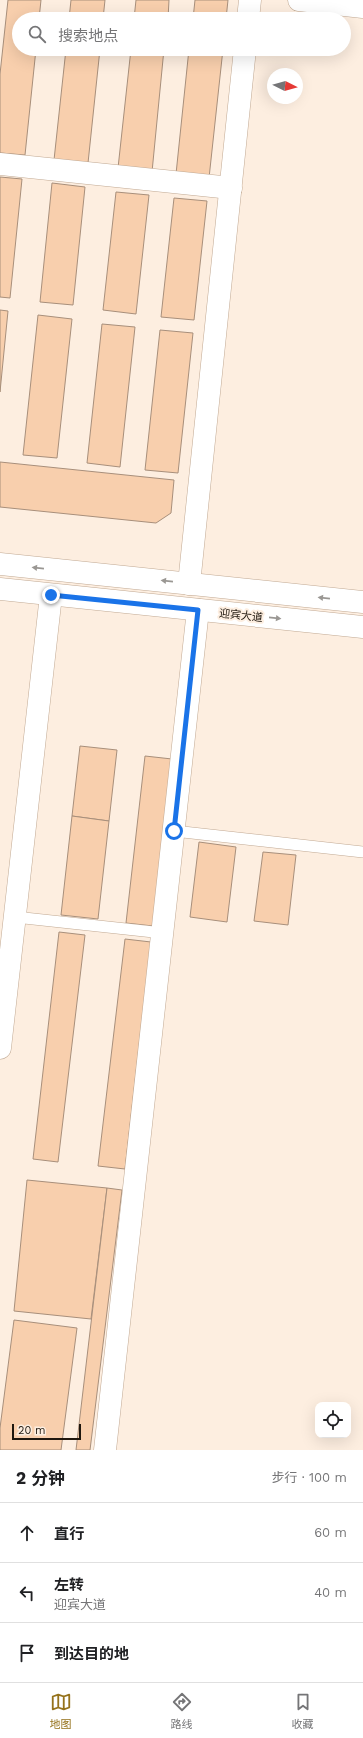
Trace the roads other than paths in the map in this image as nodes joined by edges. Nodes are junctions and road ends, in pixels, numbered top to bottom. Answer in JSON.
{"nodes":[{"id":1,"x":250,"y":0,"type":"edge"},
{"id":2,"x":299,"y":0,"type":"edge"},
{"id":3,"x":363,"y":7,"type":"edge"},
{"id":4,"x":249,"y":12,"type":"edge"},
{"id":5,"x":244,"y":56,"type":"edge"},
{"id":6,"x":0,"y":164,"type":"edge"},
{"id":7,"x":231,"y":188,"type":"junction"},
{"id":8,"x":0,"y":564,"type":"edge"},
{"id":9,"x":189,"y":584,"type":"junction"},
{"id":10,"x":0,"y":589,"type":"edge"},
{"id":11,"x":51,"y":595,"type":"junction"},
{"id":12,"x":363,"y":602,"type":"edge"},
{"id":13,"x":198,"y":610,"type":"junction"},
{"id":14,"x":363,"y":627,"type":"edge"},
{"id":15,"x":174,"y":831,"type":"junction"},
{"id":16,"x":363,"y":852,"type":"edge"},
{"id":17,"x":15,"y":917,"type":"junction"},
{"id":18,"x":162,"y":933,"type":"junction"},
{"id":19,"x":5,"y":958,"type":"edge"},
{"id":20,"x":0,"y":1048,"type":"edge"},
{"id":21,"x":105,"y":1450,"type":"edge"}],
"edges":[{"from":1,"to":4,"type":"street"},
{"from":2,"to":3,"type":"street"},
{"from":5,"to":7,"type":"street"},
{"from":6,"to":7,"type":"street"},
{"from":7,"to":9,"type":"street"},
{"from":9,"to":8,"type":"street","one_way":true},
{"from":12,"to":9,"type":"street","one_way":true},
{"from":10,"to":11,"type":"street","name":"迎宾大道"},
{"from":11,"to":13,"type":"street","name":"迎宾大道"},
{"from":11,"to":17,"type":"street"},
{"from":13,"to":14,"type":"street","name":"迎宾大道","one_way":true},
{"from":13,"to":15,"type":"street"},
{"from":15,"to":16,"type":"lane"},
{"from":15,"to":18,"type":"street"},
{"from":17,"to":18,"type":"lane"},
{"from":17,"to":19,"type":"street"},
{"from":18,"to":21,"type":"street"},
{"from":19,"to":20,"type":"street"}]}
